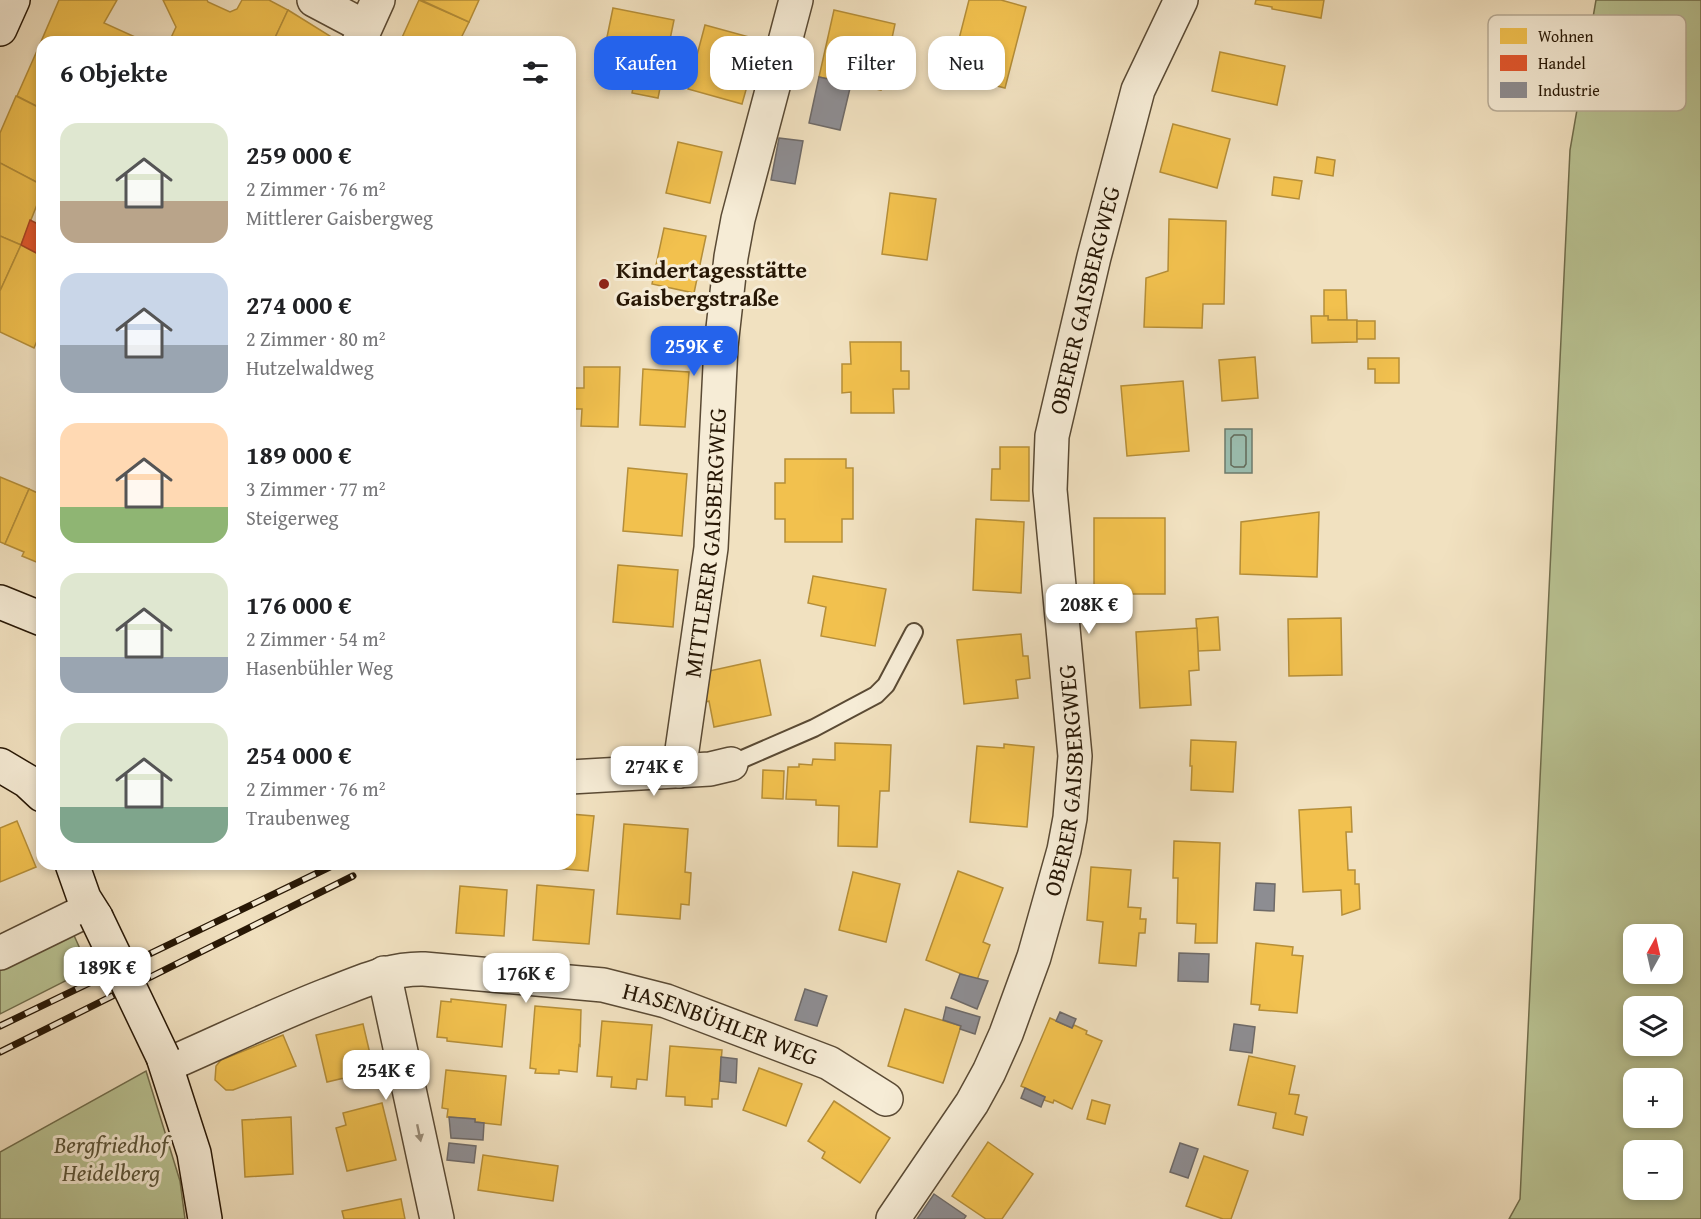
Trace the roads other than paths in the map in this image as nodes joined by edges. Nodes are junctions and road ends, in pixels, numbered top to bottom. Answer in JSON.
{"nodes":[{"id":1,"x":13,"y":0,"type":"edge"},
{"id":2,"x":314,"y":0,"type":"edge"},
{"id":3,"x":796,"y":0,"type":"edge"},
{"id":4,"x":1181,"y":0,"type":"edge"},
{"id":5,"x":367,"y":23,"type":"edge"},
{"id":6,"x":0,"y":29,"type":"edge"},
{"id":7,"x":0,"y":602,"type":"edge"},
{"id":8,"x":36,"y":617,"type":"edge"},
{"id":9,"x":914,"y":632,"type":"dead end"},
{"id":10,"x":730,"y":764,"type":"joint"},
{"id":11,"x":679,"y":771,"type":"junction"},
{"id":12,"x":576,"y":777,"type":"edge"},
{"id":13,"x":74,"y":870,"type":"edge"},
{"id":14,"x":92,"y":870,"type":"edge"},
{"id":15,"x":93,"y":913,"type":"junction"},
{"id":16,"x":0,"y":953,"type":"edge"},
{"id":17,"x":384,"y":973,"type":"junction"},
{"id":18,"x":165,"y":1061,"type":"junction"},
{"id":19,"x":886,"y":1099,"type":"dead end"},
{"id":20,"x":205,"y":1219,"type":"edge"},
{"id":21,"x":437,"y":1219,"type":"edge"},
{"id":22,"x":893,"y":1219,"type":"edge"}],
"edges":[{"from":1,"to":6,"type":"street"},
{"from":2,"to":5,"type":"street"},
{"from":3,"to":11,"type":"street","name":"MITTLERER GAISBERGWEG"},
{"from":4,"to":22,"type":"street","name":"OBERER GAISBERGWEG"},
{"from":7,"to":8,"type":"street"},
{"from":9,"to":10,"type":"lane"},
{"from":10,"to":11,"type":"street"},
{"from":11,"to":12,"type":"street"},
{"from":13,"to":15,"type":"street"},
{"from":14,"to":15,"type":"street"},
{"from":15,"to":16,"type":"street"},
{"from":15,"to":18,"type":"street","bridge":true},
{"from":17,"to":18,"type":"street","name":"HASENBÜHLER WEG"},
{"from":17,"to":19,"type":"street","name":"HASENBÜHLER WEG"},
{"from":17,"to":21,"type":"street","one_way":true},
{"from":18,"to":20,"type":"street"}]}
